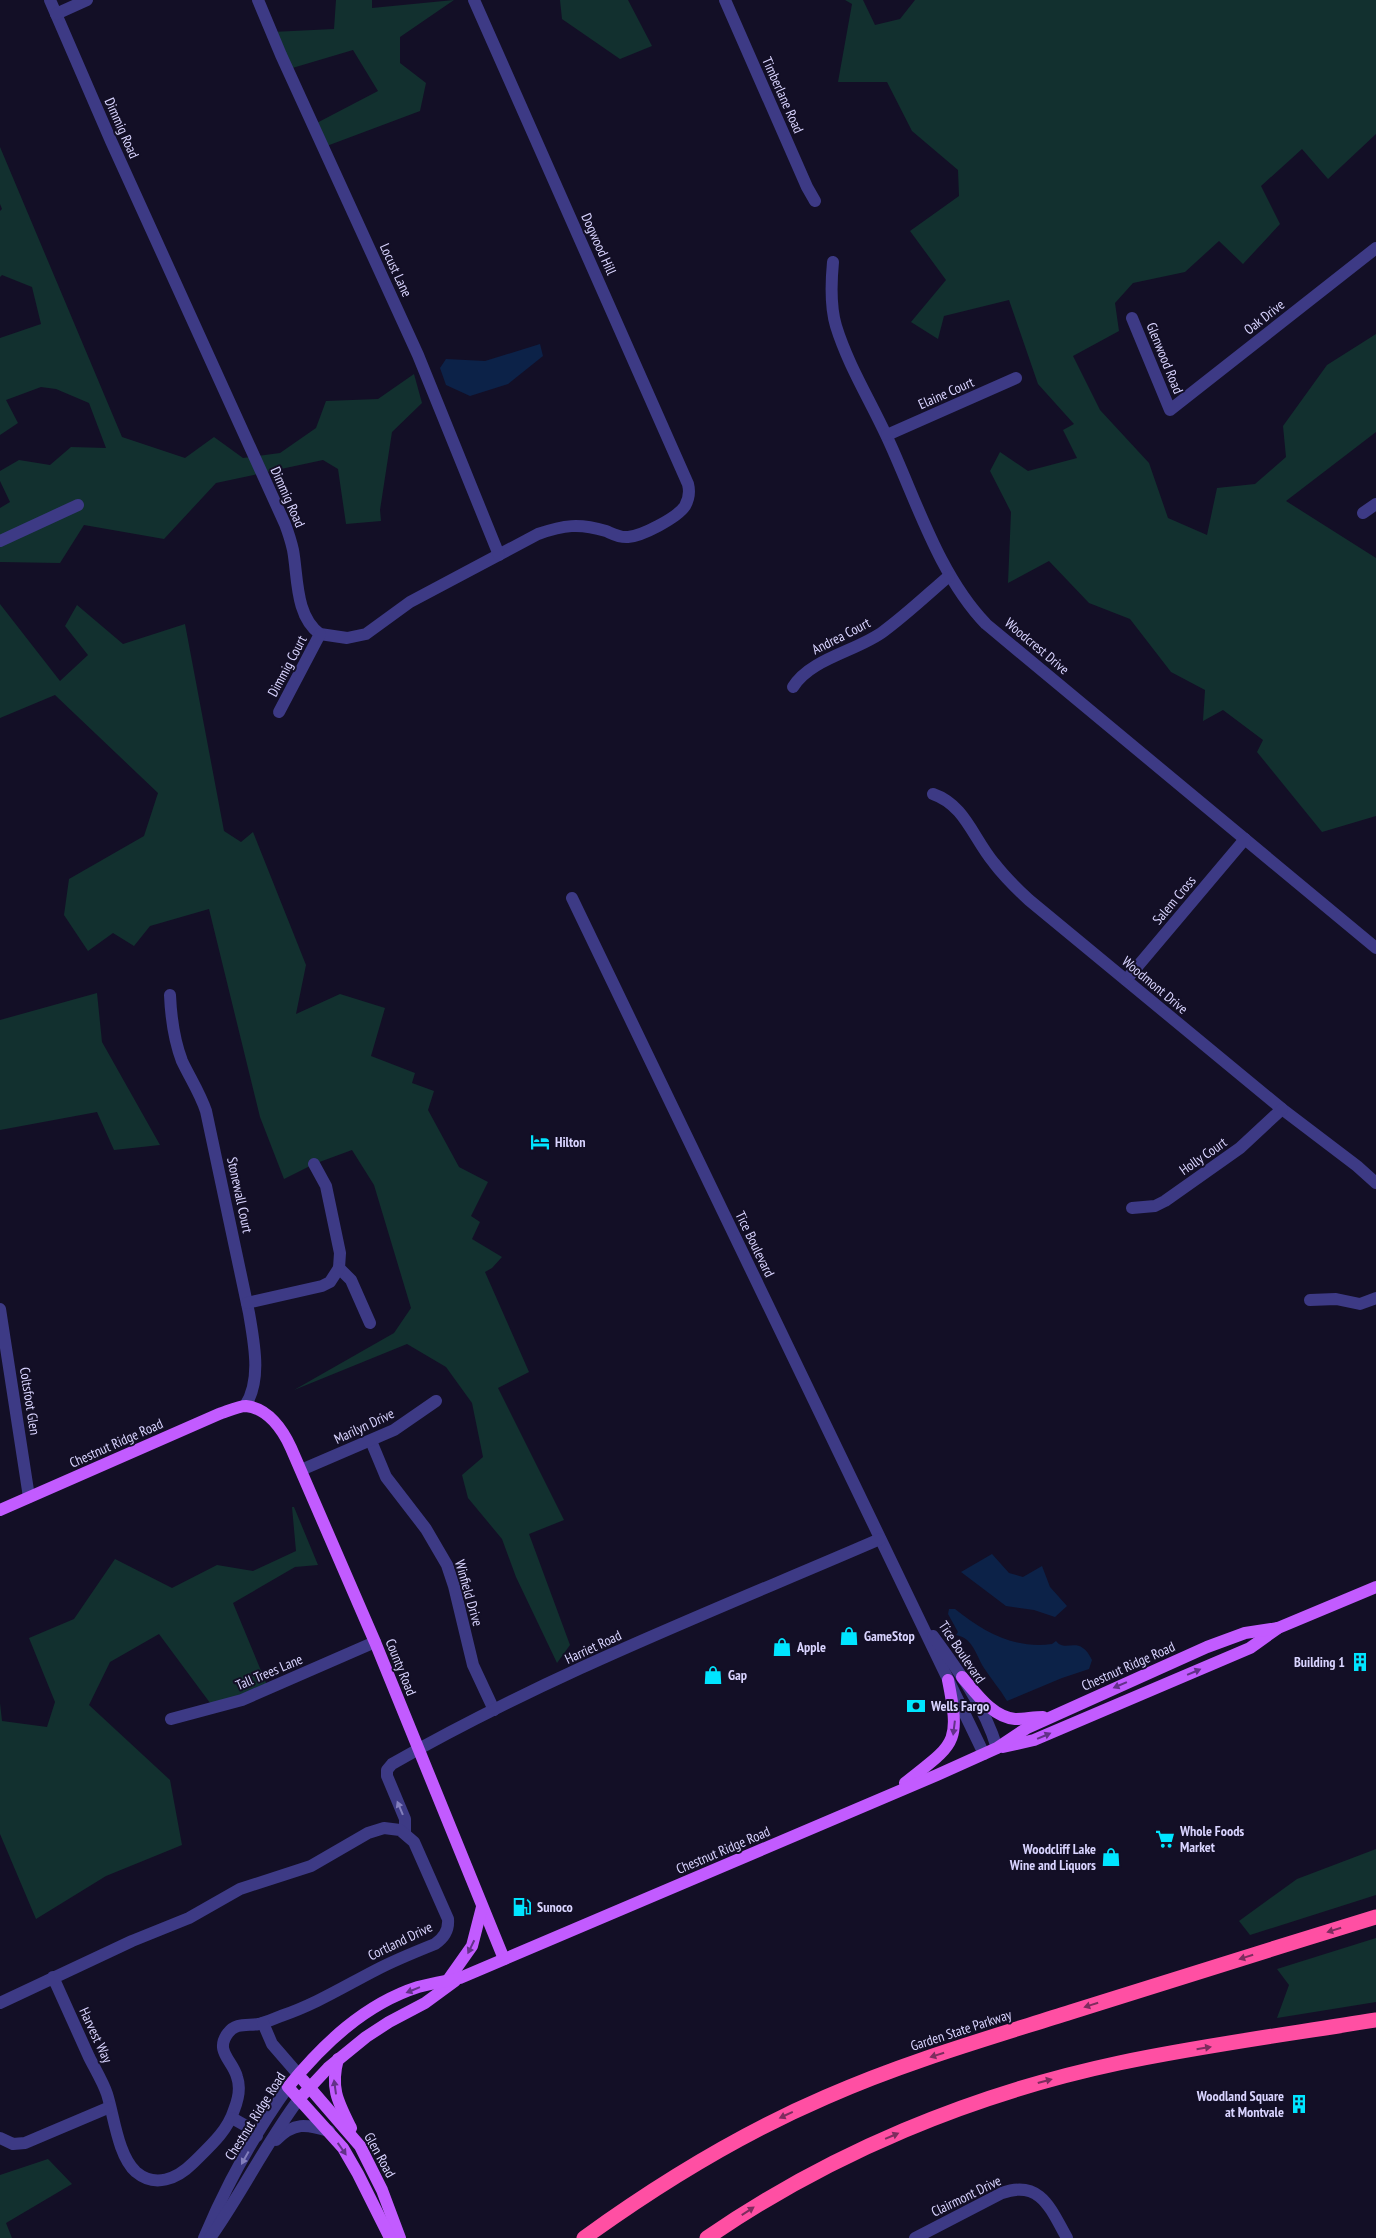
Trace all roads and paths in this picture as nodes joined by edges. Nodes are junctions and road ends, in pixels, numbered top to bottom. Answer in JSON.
{"nodes":[{"id":1,"x":50,"y":0,"type":"edge"},
{"id":2,"x":87,"y":0,"type":"edge"},
{"id":3,"x":258,"y":0,"type":"edge"},
{"id":4,"x":474,"y":0,"type":"edge"},
{"id":5,"x":725,"y":0,"type":"edge"},
{"id":6,"x":56,"y":14,"type":"junction"},
{"id":7,"x":815,"y":201,"type":"dead end"},
{"id":8,"x":1376,"y":248,"type":"edge"},
{"id":9,"x":833,"y":262,"type":"dead end"},
{"id":10,"x":1132,"y":318,"type":"dead end"},
{"id":11,"x":1016,"y":378,"type":"dead end"},
{"id":12,"x":1170,"y":410,"type":"joint"},
{"id":13,"x":887,"y":435,"type":"junction"},
{"id":14,"x":1376,"y":504,"type":"edge"},
{"id":15,"x":78,"y":505,"type":"dead end"},
{"id":16,"x":1362,"y":514,"type":"dead end"},
{"id":17,"x":0,"y":541,"type":"edge"},
{"id":18,"x":499,"y":555,"type":"junction"},
{"id":19,"x":950,"y":576,"type":"junction"},
{"id":20,"x":320,"y":634,"type":"junction"},
{"id":21,"x":793,"y":687,"type":"dead end"},
{"id":22,"x":279,"y":712,"type":"dead end"},
{"id":23,"x":933,"y":794,"type":"dead end"},
{"id":24,"x":1245,"y":839,"type":"junction"},
{"id":25,"x":572,"y":898,"type":"dead end"},
{"id":26,"x":1376,"y":948,"type":"edge"},
{"id":27,"x":1126,"y":980,"type":"junction"},
{"id":28,"x":170,"y":995,"type":"dead end"},
{"id":29,"x":1282,"y":1109,"type":"junction"},
{"id":30,"x":314,"y":1164,"type":"dead end"},
{"id":31,"x":1376,"y":1183,"type":"edge"},
{"id":32,"x":1132,"y":1208,"type":"dead end"},
{"id":33,"x":339,"y":1268,"type":"junction"},
{"id":34,"x":1376,"y":1298,"type":"edge"},
{"id":35,"x":1310,"y":1300,"type":"dead end"},
{"id":36,"x":247,"y":1303,"type":"junction"},
{"id":37,"x":0,"y":1309,"type":"edge"},
{"id":38,"x":370,"y":1323,"type":"dead end"},
{"id":39,"x":436,"y":1401,"type":"dead end"},
{"id":40,"x":245,"y":1406,"type":"junction"},
{"id":41,"x":371,"y":1441,"type":"junction"},
{"id":42,"x":301,"y":1470,"type":"junction"},
{"id":43,"x":29,"y":1497,"type":"junction"},
{"id":44,"x":0,"y":1510,"type":"edge"},
{"id":45,"x":880,"y":1539,"type":"junction"},
{"id":46,"x":1376,"y":1587,"type":"edge"},
{"id":47,"x":909,"y":1602,"type":"junction"},
{"id":48,"x":1278,"y":1628,"type":"junction"},
{"id":49,"x":375,"y":1642,"type":"junction"},
{"id":50,"x":962,"y":1677,"type":"junction"},
{"id":51,"x":948,"y":1680,"type":"junction"},
{"id":52,"x":494,"y":1710,"type":"junction"},
{"id":53,"x":1051,"y":1716,"type":"junction"},
{"id":54,"x":171,"y":1719,"type":"dead end"},
{"id":55,"x":997,"y":1748,"type":"junction"},
{"id":56,"x":419,"y":1750,"type":"junction"},
{"id":57,"x":984,"y":1754,"type":"junction"},
{"id":58,"x":894,"y":1792,"type":"junction"},
{"id":59,"x":405,"y":1832,"type":"junction"},
{"id":60,"x":482,"y":1907,"type":"junction"},
{"id":61,"x":1376,"y":1917,"type":"edge"},
{"id":62,"x":504,"y":1959,"type":"junction"},
{"id":63,"x":52,"y":1978,"type":"junction"},
{"id":64,"x":454,"y":1979,"type":"junction"},
{"id":65,"x":0,"y":2003,"type":"edge"},
{"id":66,"x":1376,"y":2020,"type":"edge"},
{"id":67,"x":263,"y":2023,"type":"junction"},
{"id":68,"x":338,"y":2059,"type":"junction"},
{"id":69,"x":298,"y":2074,"type":"junction"},
{"id":70,"x":288,"y":2087,"type":"junction"},
{"id":71,"x":309,"y":2087,"type":"junction"},
{"id":72,"x":299,"y":2099,"type":"junction"},
{"id":73,"x":110,"y":2107,"type":"junction"},
{"id":74,"x":232,"y":2118,"type":"junction"},
{"id":75,"x":329,"y":2132,"type":"junction"},
{"id":76,"x":257,"y":2136,"type":"junction"},
{"id":77,"x":0,"y":2138,"type":"edge"},
{"id":78,"x":360,"y":2146,"type":"junction"},
{"id":79,"x":262,"y":2154,"type":"junction"},
{"id":80,"x":204,"y":2238,"type":"edge"},
{"id":81,"x":209,"y":2238,"type":"edge"},
{"id":82,"x":390,"y":2238,"type":"edge"},
{"id":83,"x":400,"y":2238,"type":"edge"},
{"id":84,"x":584,"y":2238,"type":"edge"},
{"id":85,"x":707,"y":2238,"type":"edge"},
{"id":86,"x":915,"y":2238,"type":"edge"},
{"id":87,"x":1067,"y":2238,"type":"edge"}],
"edges":[{"from":1,"to":6,"type":"street","name":"Dimmig Road"},
{"from":2,"to":6,"type":"street"},
{"from":3,"to":18,"type":"street","name":"Locust Lane"},
{"from":4,"to":18,"type":"street","name":"Dogwood Hill"},
{"from":5,"to":7,"type":"street","name":"Timberlane Road"},
{"from":6,"to":20,"type":"street","name":"Dimmig Road"},
{"from":8,"to":12,"type":"street","name":"Oak Drive"},
{"from":9,"to":13,"type":"street","name":"Woodcrest Drive"},
{"from":10,"to":12,"type":"street","name":"Glenwood Road"},
{"from":11,"to":13,"type":"street","name":"Elaine Court"},
{"from":13,"to":19,"type":"street","name":"Woodcrest Drive"},
{"from":14,"to":16,"type":"street"},
{"from":15,"to":17,"type":"street"},
{"from":18,"to":20,"type":"street"},
{"from":19,"to":21,"type":"street","name":"Andrea Court"},
{"from":19,"to":24,"type":"street","name":"Woodcrest Drive"},
{"from":20,"to":22,"type":"street","name":"Dimmig Court"},
{"from":23,"to":27,"type":"street","name":"Woodmont Drive"},
{"from":24,"to":26,"type":"street","name":"Woodcrest Drive"},
{"from":24,"to":27,"type":"street","name":"Salem Cross"},
{"from":25,"to":45,"type":"street","name":"Tice Boulevard"},
{"from":27,"to":29,"type":"street","name":"Woodmont Drive"},
{"from":28,"to":36,"type":"street","name":"Stonewall Court"},
{"from":29,"to":31,"type":"street","name":"Woodmont Drive"},
{"from":29,"to":32,"type":"street","name":"Holly Court"},
{"from":30,"to":33,"type":"street"},
{"from":33,"to":36,"type":"street"},
{"from":33,"to":38,"type":"street"},
{"from":34,"to":35,"type":"street"},
{"from":36,"to":40,"type":"street","name":"Stonewall Court"},
{"from":37,"to":43,"type":"street","name":"Coltsfoot Glen"},
{"from":39,"to":41,"type":"street","name":"Marilyn Drive"},
{"from":40,"to":42,"type":"main road","name":"County Road"},
{"from":40,"to":43,"type":"main road","name":"Chestnut Ridge Road"},
{"from":41,"to":42,"type":"street","name":"Marilyn Drive"},
{"from":41,"to":52,"type":"street","name":"Winfield Drive"},
{"from":42,"to":49,"type":"main road","name":"County Road"},
{"from":43,"to":44,"type":"main road","name":"Chestnut Ridge Road"},
{"from":45,"to":47,"type":"street","name":"Tice Boulevard"},
{"from":45,"to":52,"type":"street","name":"Harriet Road"},
{"from":46,"to":48,"type":"main road","name":"Chestnut Ridge Road"},
{"from":47,"to":50,"type":"street","name":"Tice Boulevard"},
{"from":47,"to":51,"type":"street","name":"Tice Boulevard"},
{"from":48,"to":53,"type":"main road","name":"Chestnut Ridge Road","one_way":true},
{"from":55,"to":48,"type":"main road","name":"Chestnut Ridge Road","one_way":true},
{"from":49,"to":54,"type":"street","name":"Tall Trees Lane"},
{"from":49,"to":56,"type":"main road","name":"County Road"},
{"from":50,"to":53,"type":"main road"},
{"from":50,"to":55,"type":"street","name":"Tice Boulevard"},
{"from":51,"to":57,"type":"street","name":"Tice Boulevard"},
{"from":51,"to":58,"type":"main road","one_way":true},
{"from":52,"to":56,"type":"street","name":"Harriet Road"},
{"from":53,"to":55,"type":"main road","name":"Chestnut Ridge Road"},
{"from":55,"to":57,"type":"main road","name":"Chestnut Ridge Road"},
{"from":59,"to":56,"type":"street","name":"Harriet Road","one_way":true},
{"from":56,"to":60,"type":"main road","name":"County Road"},
{"from":57,"to":58,"type":"main road","name":"Chestnut Ridge Road"},
{"from":58,"to":62,"type":"main road","name":"Chestnut Ridge Road"},
{"from":59,"to":63,"type":"street"},
{"from":59,"to":67,"type":"street","name":"Cortland Drive"},
{"from":60,"to":62,"type":"main road","name":"County Road"},
{"from":60,"to":64,"type":"main road","one_way":true},
{"from":61,"to":84,"type":"highway","name":"Garden State Parkway","one_way":true},
{"from":62,"to":64,"type":"main road","name":"Chestnut Ridge Road"},
{"from":63,"to":65,"type":"street"},
{"from":63,"to":73,"type":"street","name":"Harvest Way"},
{"from":64,"to":68,"type":"main road","name":"Chestnut Ridge Road"},
{"from":64,"to":69,"type":"main road","name":"Chestnut Ridge Road","one_way":true},
{"from":85,"to":66,"type":"highway","one_way":true},
{"from":67,"to":69,"type":"street"},
{"from":67,"to":74,"type":"street","name":"Cortland Drive"},
{"from":68,"to":71,"type":"main road","name":"Chestnut Ridge Road"},
{"from":78,"to":68,"type":"main road","one_way":true},
{"from":69,"to":70,"type":"main road","name":"Chestnut Ridge Road"},
{"from":69,"to":71,"type":"main road","name":"Glen Road"},
{"from":70,"to":72,"type":"main road","name":"Glen Road"},
{"from":70,"to":76,"type":"street","name":"Chestnut Ridge Road"},
{"from":71,"to":72,"type":"main road","name":"Chestnut Ridge Road"},
{"from":71,"to":78,"type":"main road","name":"Glen Road"},
{"from":72,"to":75,"type":"main road","name":"Glen Road"},
{"from":72,"to":79,"type":"street","name":"Chestnut Ridge Road"},
{"from":73,"to":74,"type":"street","name":"Cortland Drive"},
{"from":73,"to":77,"type":"street"},
{"from":74,"to":76,"type":"street"},
{"from":75,"to":79,"type":"street"},
{"from":75,"to":82,"type":"main road","name":"Glen Road","one_way":true},
{"from":76,"to":80,"type":"street","name":"Chestnut Ridge Road","one_way":true},
{"from":78,"to":83,"type":"main road","name":"Glen Road"},
{"from":79,"to":81,"type":"street","name":"Chestnut Ridge Road"},
{"from":86,"to":87,"type":"street","name":"Clairmont Drive"}]}
